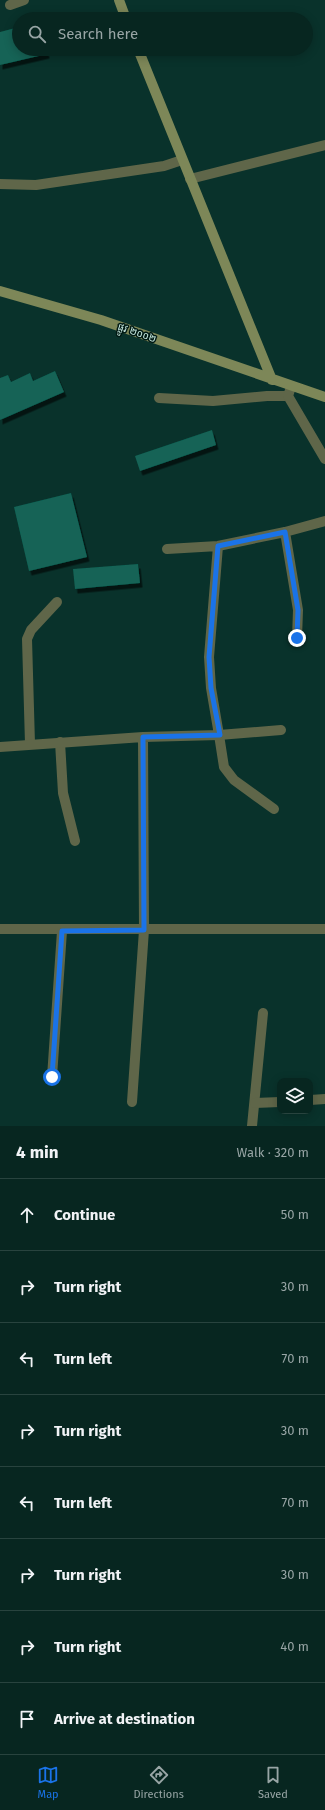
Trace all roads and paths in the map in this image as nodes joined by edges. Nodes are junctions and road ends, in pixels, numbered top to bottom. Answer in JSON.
{"nodes":[{"id":1,"x":24,"y":0,"type":"edge"},
{"id":2,"x":119,"y":0,"type":"edge"},
{"id":3,"x":10,"y":5,"type":"dead end"},
{"id":4,"x":123,"y":12,"type":"edge"},
{"id":5,"x":141,"y":56,"type":"edge"},
{"id":6,"x":325,"y":145,"type":"edge"},
{"id":7,"x":182,"y":160,"type":"junction"},
{"id":8,"x":190,"y":179,"type":"junction"},
{"id":9,"x":0,"y":184,"type":"edge"},
{"id":10,"x":0,"y":291,"type":"edge"},
{"id":11,"x":272,"y":380,"type":"junction"},
{"id":12,"x":289,"y":391,"type":"junction"},
{"id":13,"x":325,"y":397,"type":"edge"},
{"id":14,"x":160,"y":398,"type":"dead end"},
{"id":15,"x":325,"y":459,"type":"edge"},
{"id":16,"x":325,"y":521,"type":"edge"},
{"id":17,"x":285,"y":532,"type":"junction"},
{"id":18,"x":218,"y":546,"type":"junction"},
{"id":19,"x":167,"y":550,"type":"dead end"},
{"id":20,"x":57,"y":602,"type":"dead end"},
{"id":21,"x":297,"y":638,"type":"dead end"},
{"id":22,"x":281,"y":730,"type":"dead end"},
{"id":23,"x":220,"y":735,"type":"junction"},
{"id":24,"x":143,"y":737,"type":"junction"},
{"id":25,"x":60,"y":742,"type":"junction"},
{"id":26,"x":30,"y":744,"type":"junction"},
{"id":27,"x":0,"y":746,"type":"edge"},
{"id":28,"x":274,"y":809,"type":"dead end"},
{"id":29,"x":76,"y":841,"type":"dead end"},
{"id":30,"x":0,"y":929,"type":"edge"},
{"id":31,"x":325,"y":929,"type":"edge"},
{"id":32,"x":144,"y":930,"type":"junction"},
{"id":33,"x":62,"y":931,"type":"junction"},
{"id":34,"x":263,"y":1013,"type":"dead end"},
{"id":35,"x":52,"y":1077,"type":"dead end"},
{"id":36,"x":313,"y":1100,"type":"edge"},
{"id":37,"x":325,"y":1100,"type":"edge"},
{"id":38,"x":132,"y":1102,"type":"dead end"},
{"id":39,"x":277,"y":1102,"type":"edge"},
{"id":40,"x":255,"y":1104,"type":"junction"},
{"id":41,"x":252,"y":1126,"type":"edge"}],
"edges":[{"from":1,"to":3,"type":"street"},
{"from":2,"to":4,"type":"street"},
{"from":5,"to":7,"type":"street"},
{"from":6,"to":8,"type":"street"},
{"from":7,"to":8,"type":"street"},
{"from":7,"to":9,"type":"street"},
{"from":8,"to":11,"type":"street"},
{"from":10,"to":11,"type":"street","name":"ផ្លូវ ២០០២"},
{"from":11,"to":12,"type":"street","name":"ផ្លូវ ២០០២"},
{"from":12,"to":13,"type":"street","name":"ផ្លូវ ២០០២"},
{"from":12,"to":14,"type":"street"},
{"from":12,"to":15,"type":"street"},
{"from":16,"to":17,"type":"street"},
{"from":17,"to":18,"type":"street"},
{"from":17,"to":21,"type":"street"},
{"from":18,"to":19,"type":"street"},
{"from":18,"to":23,"type":"street"},
{"from":20,"to":26,"type":"street"},
{"from":22,"to":23,"type":"street"},
{"from":23,"to":24,"type":"street"},
{"from":23,"to":28,"type":"street"},
{"from":24,"to":25,"type":"street"},
{"from":24,"to":32,"type":"street"},
{"from":25,"to":26,"type":"street"},
{"from":25,"to":29,"type":"street"},
{"from":26,"to":27,"type":"street"},
{"from":30,"to":33,"type":"street"},
{"from":31,"to":32,"type":"street"},
{"from":32,"to":33,"type":"street"},
{"from":32,"to":38,"type":"street"},
{"from":33,"to":35,"type":"street"},
{"from":34,"to":40,"type":"street"},
{"from":36,"to":37,"type":"street"},
{"from":39,"to":40,"type":"street"},
{"from":40,"to":41,"type":"street"}]}
